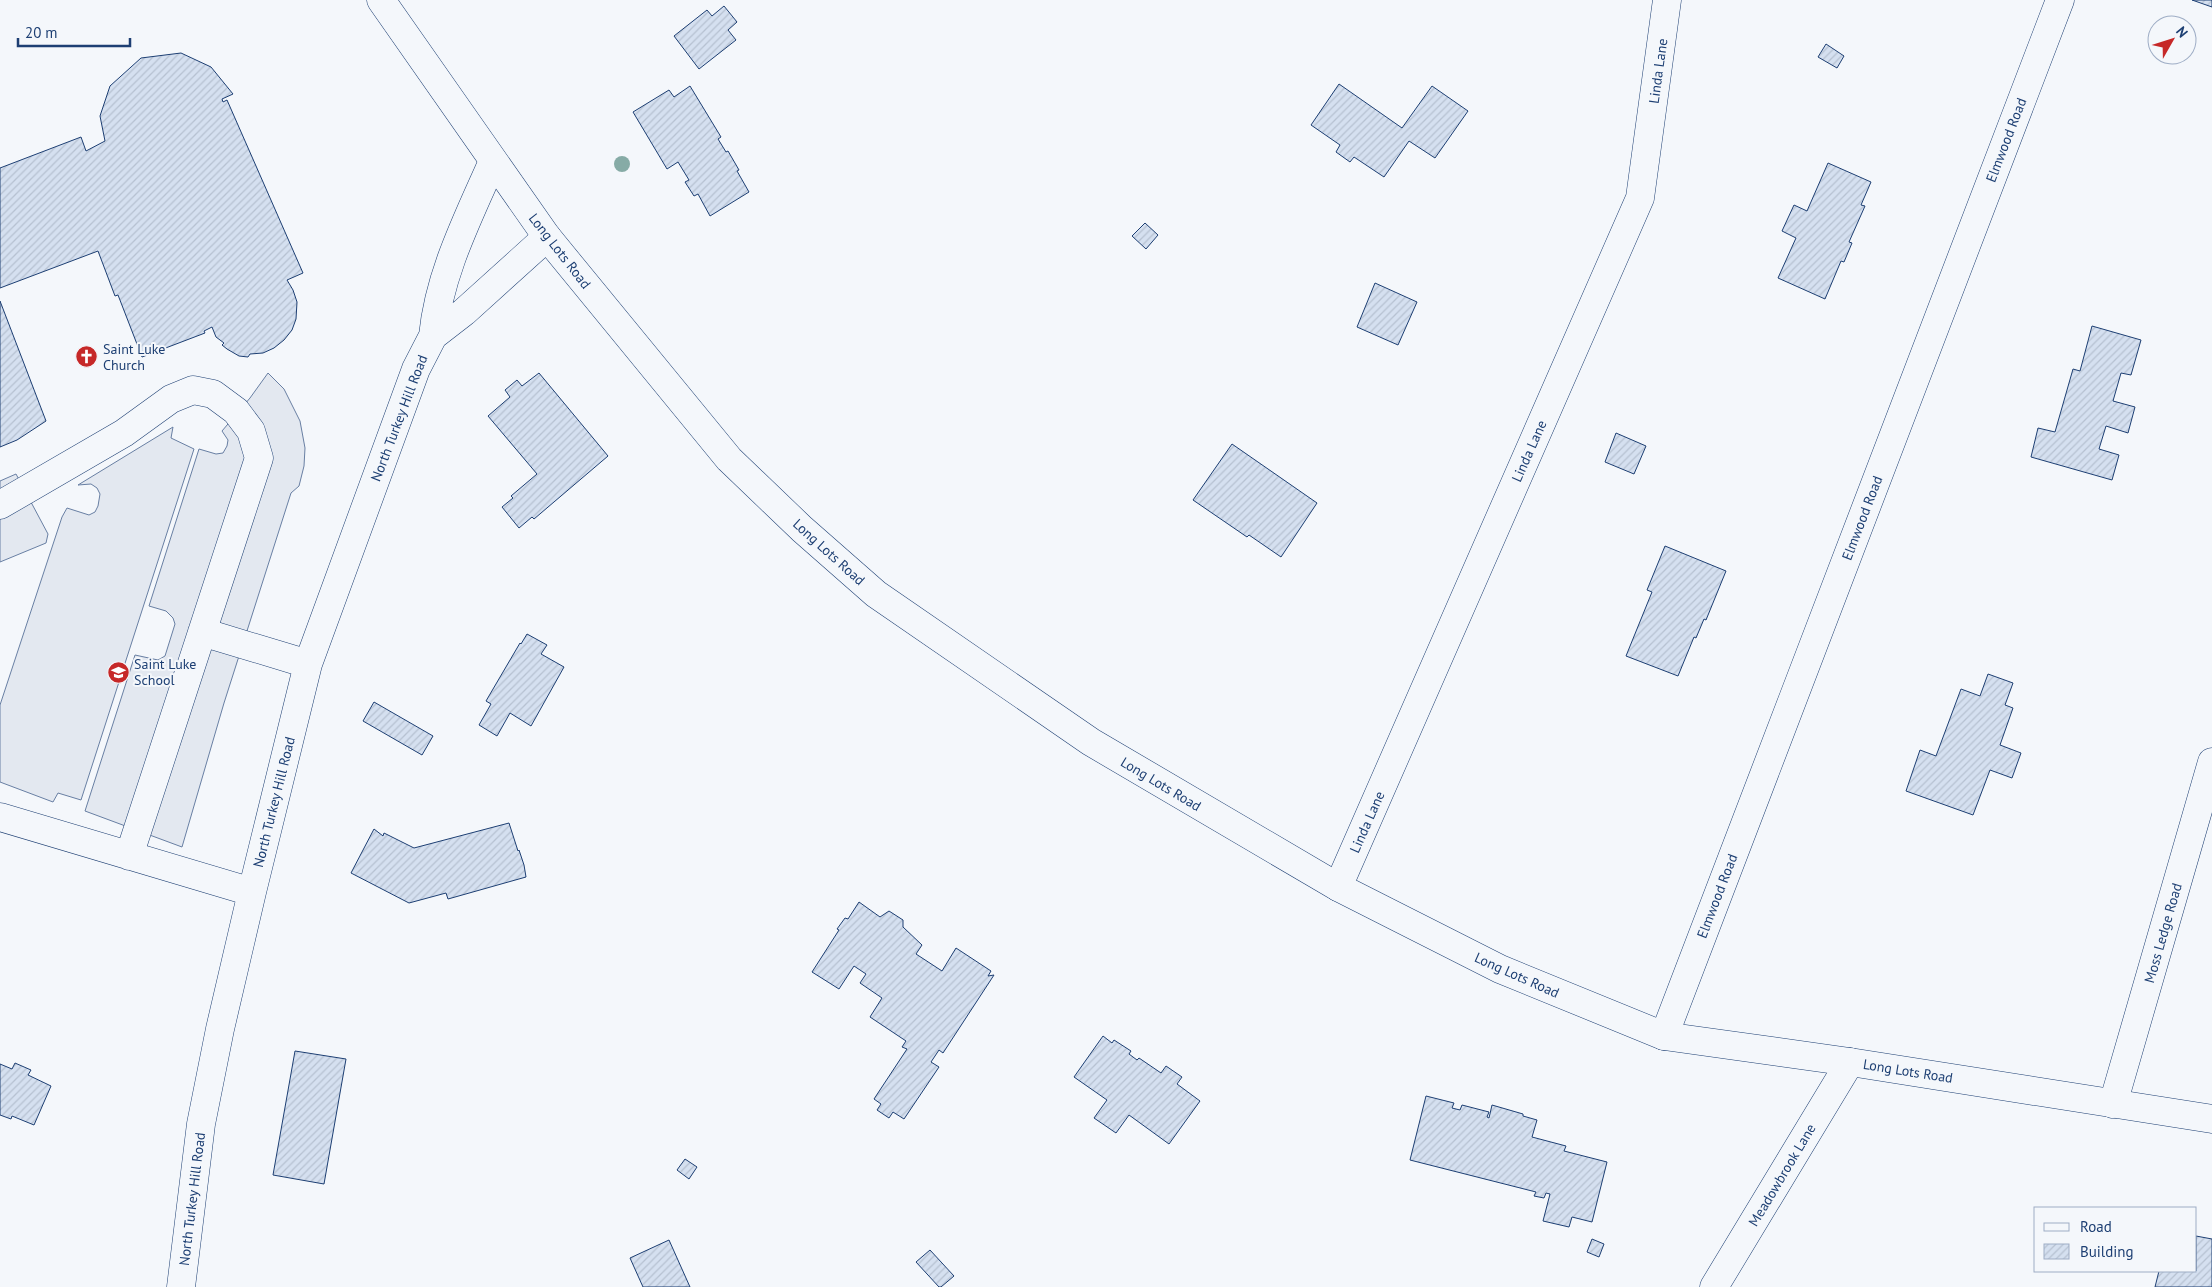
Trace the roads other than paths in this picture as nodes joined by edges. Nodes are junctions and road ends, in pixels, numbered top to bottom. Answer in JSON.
{"nodes":[{"id":1,"x":381,"y":0,"type":"edge"},
{"id":2,"x":1668,"y":0,"type":"edge"},
{"id":3,"x":2060,"y":0,"type":"edge"},
{"id":4,"x":493,"y":162,"type":"junction"},
{"id":5,"x":546,"y":237,"type":"junction"},
{"id":6,"x":434,"y":336,"type":"junction"},
{"id":7,"x":0,"y":505,"type":"edge"},
{"id":8,"x":202,"y":632,"type":"junction"},
{"id":9,"x":308,"y":664,"type":"junction"},
{"id":10,"x":2212,"y":762,"type":"edge"},
{"id":11,"x":0,"y":817,"type":"edge"},
{"id":12,"x":129,"y":856,"type":"junction"},
{"id":13,"x":1338,"y":888,"type":"junction"},
{"id":14,"x":252,"y":892,"type":"junction"},
{"id":15,"x":1664,"y":1036,"type":"junction"},
{"id":16,"x":1850,"y":1062,"type":"junction"},
{"id":17,"x":2113,"y":1104,"type":"junction"},
{"id":18,"x":2212,"y":1119,"type":"edge"},
{"id":19,"x":180,"y":1287,"type":"edge"},
{"id":20,"x":1714,"y":1287,"type":"edge"}],
"edges":[{"from":1,"to":4,"type":"street","name":"Long Lots Road"},
{"from":2,"to":13,"type":"street","name":"Linda Lane"},
{"from":3,"to":15,"type":"street","name":"Elmwood Road"},
{"from":4,"to":5,"type":"street","name":"Long Lots Road"},
{"from":4,"to":6,"type":"street","name":"North Turkey Hill Road"},
{"from":5,"to":6,"type":"street","name":"North Turkey Hill Road"},
{"from":5,"to":13,"type":"street","name":"Long Lots Road"},
{"from":6,"to":9,"type":"street","name":"North Turkey Hill Road"},
{"from":7,"to":8,"type":"street"},
{"from":8,"to":9,"type":"street"},
{"from":8,"to":12,"type":"street"},
{"from":9,"to":14,"type":"street","name":"North Turkey Hill Road"},
{"from":10,"to":17,"type":"street","name":"Moss Ledge Road"},
{"from":11,"to":12,"type":"street"},
{"from":12,"to":14,"type":"street"},
{"from":13,"to":15,"type":"street","name":"Long Lots Road"},
{"from":14,"to":19,"type":"street","name":"North Turkey Hill Road"},
{"from":15,"to":16,"type":"street","name":"Long Lots Road"},
{"from":16,"to":17,"type":"street","name":"Long Lots Road"},
{"from":16,"to":20,"type":"street","name":"Meadowbrook Lane"},
{"from":17,"to":18,"type":"street","name":"Long Lots Road"}]}
